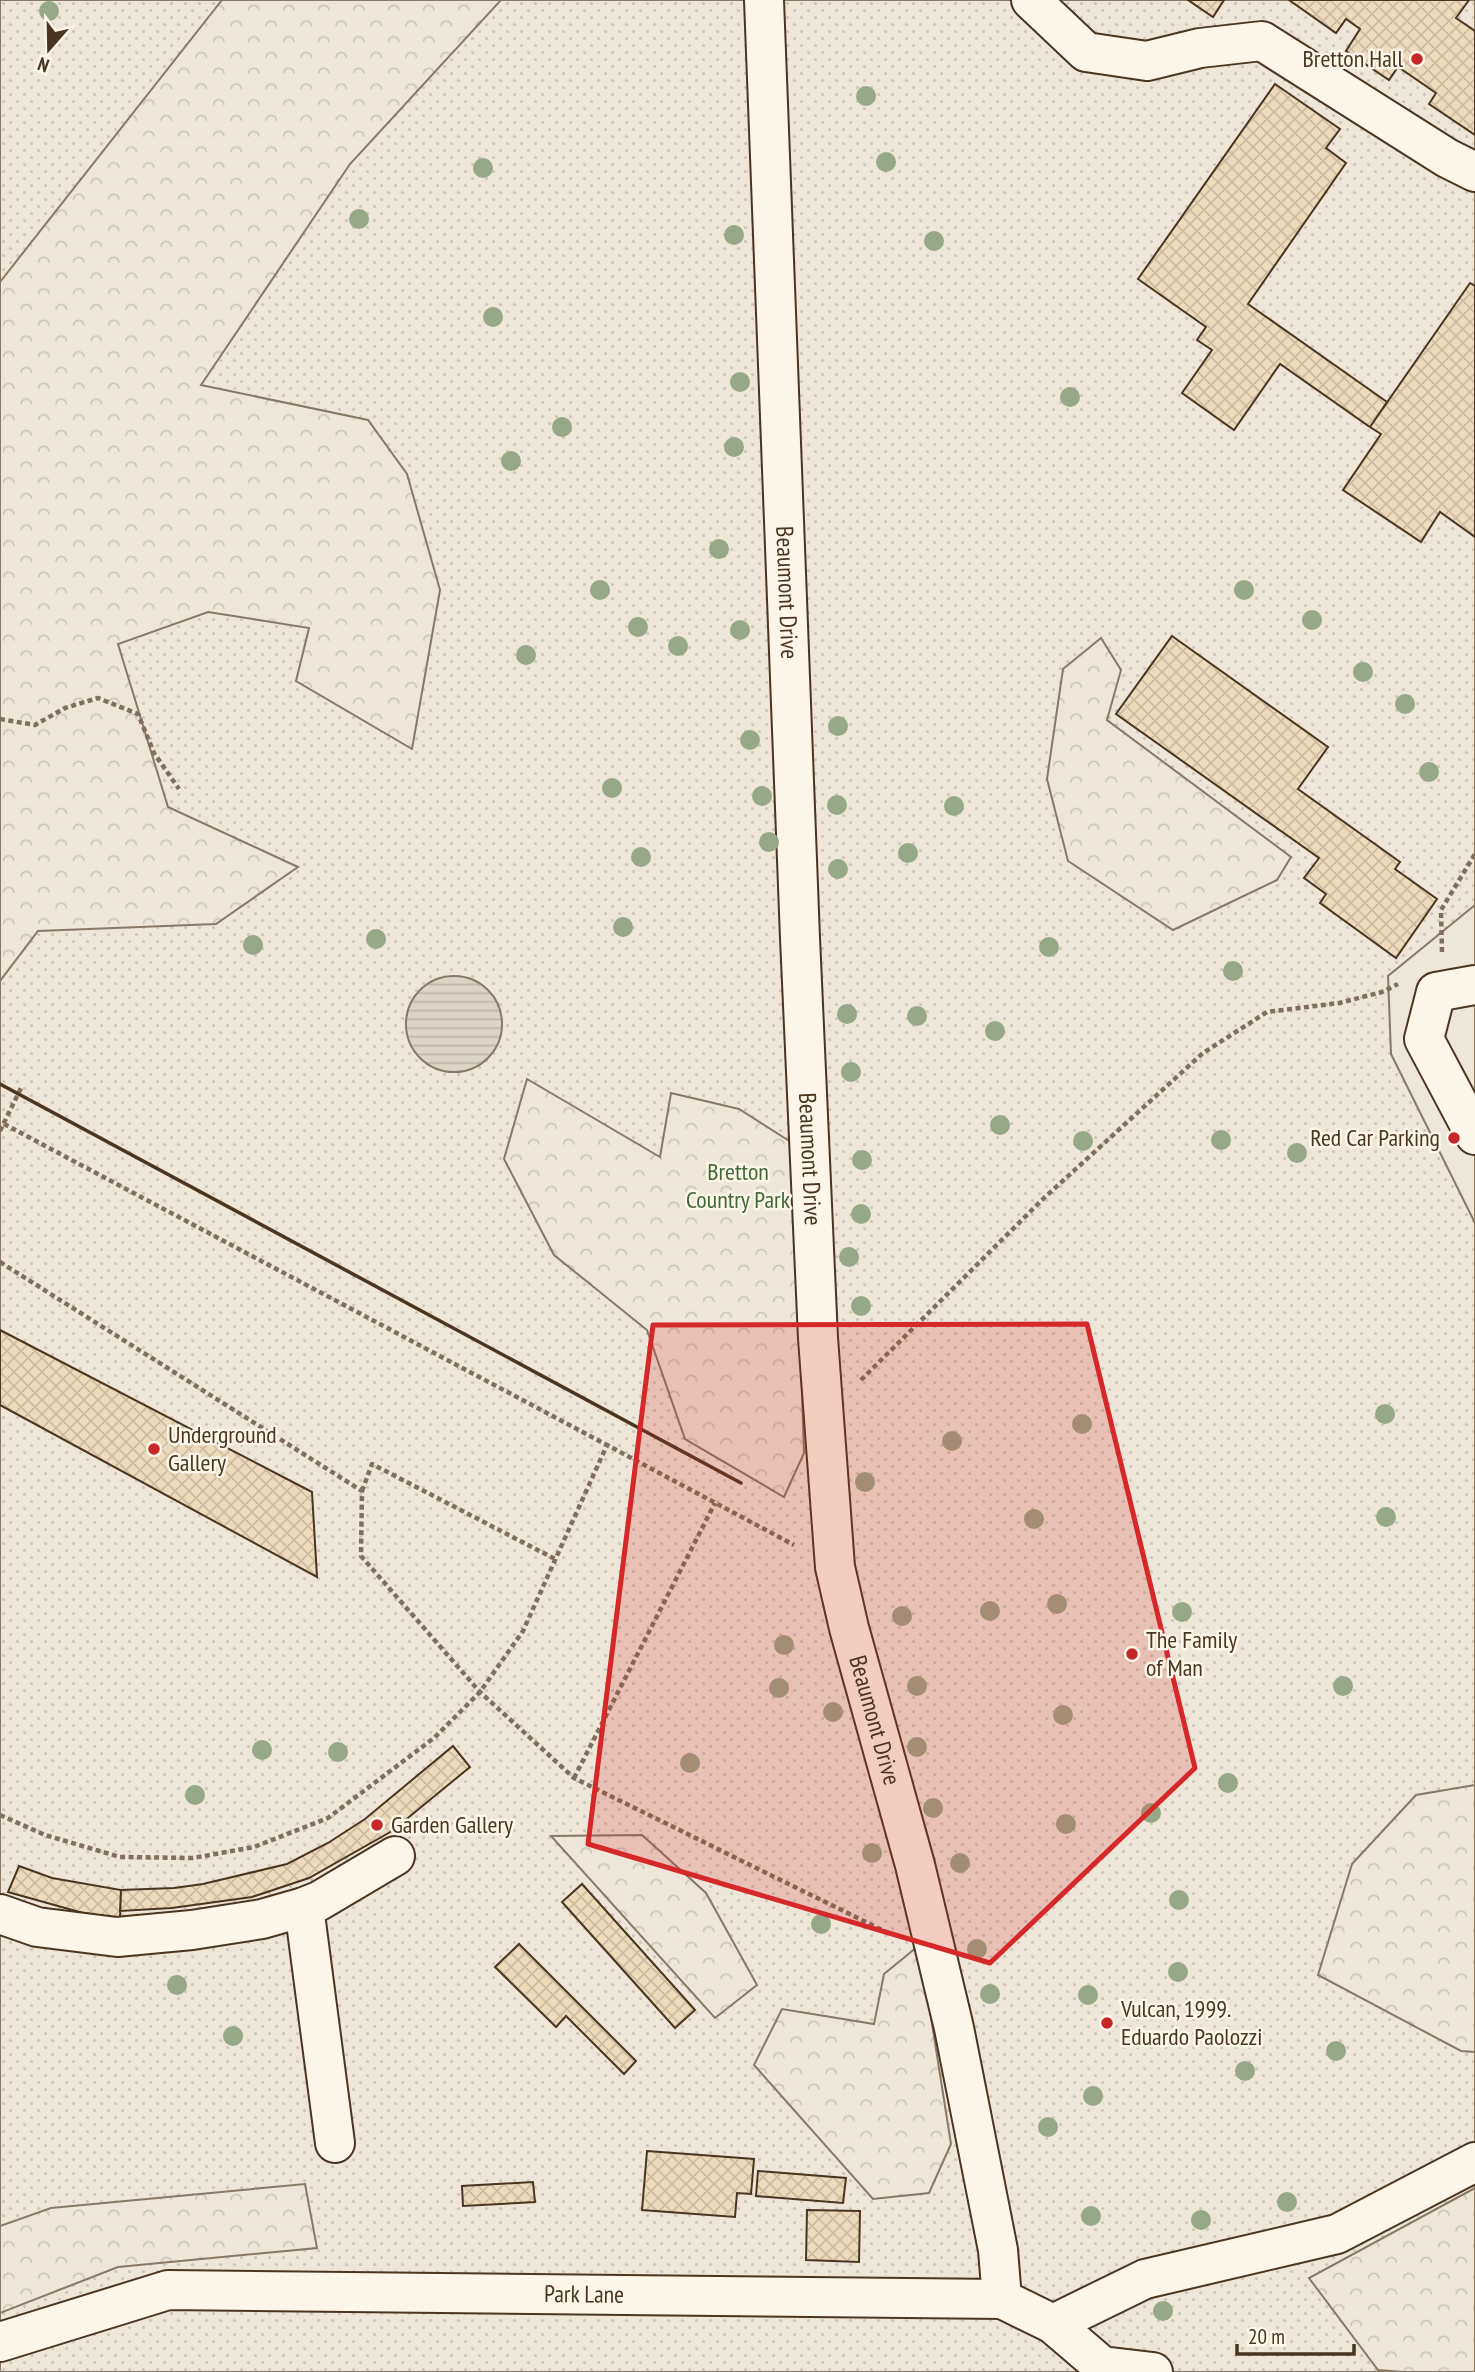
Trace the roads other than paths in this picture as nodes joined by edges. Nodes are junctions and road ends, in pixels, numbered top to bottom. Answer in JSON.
{"nodes":[{"id":1,"x":764,"y":0,"type":"edge"},
{"id":2,"x":1031,"y":0,"type":"edge"},
{"id":3,"x":1475,"y":172,"type":"edge"},
{"id":4,"x":1475,"y":985,"type":"edge"},
{"id":5,"x":1475,"y":1135,"type":"edge"},
{"id":6,"x":395,"y":1856,"type":"dead end"},
{"id":7,"x":304,"y":1907,"type":"junction"},
{"id":8,"x":0,"y":1914,"type":"edge"},
{"id":9,"x":335,"y":2143,"type":"dead end"},
{"id":10,"x":1475,"y":2162,"type":"edge"},
{"id":11,"x":1002,"y":2299,"type":"junction"},
{"id":12,"x":1053,"y":2324,"type":"junction"},
{"id":13,"x":0,"y":2342,"type":"edge"},
{"id":14,"x":1153,"y":2372,"type":"edge"}],
"edges":[{"from":1,"to":11,"type":"street","name":"Beaumont Drive"},
{"from":2,"to":3,"type":"street"},
{"from":4,"to":5,"type":"street"},
{"from":6,"to":7,"type":"street"},
{"from":7,"to":8,"type":"street"},
{"from":7,"to":9,"type":"street"},
{"from":10,"to":12,"type":"street"},
{"from":11,"to":12,"type":"street","name":"Park Lane"},
{"from":11,"to":13,"type":"street","name":"Park Lane"},
{"from":12,"to":14,"type":"street","name":"Park Lane"}]}
